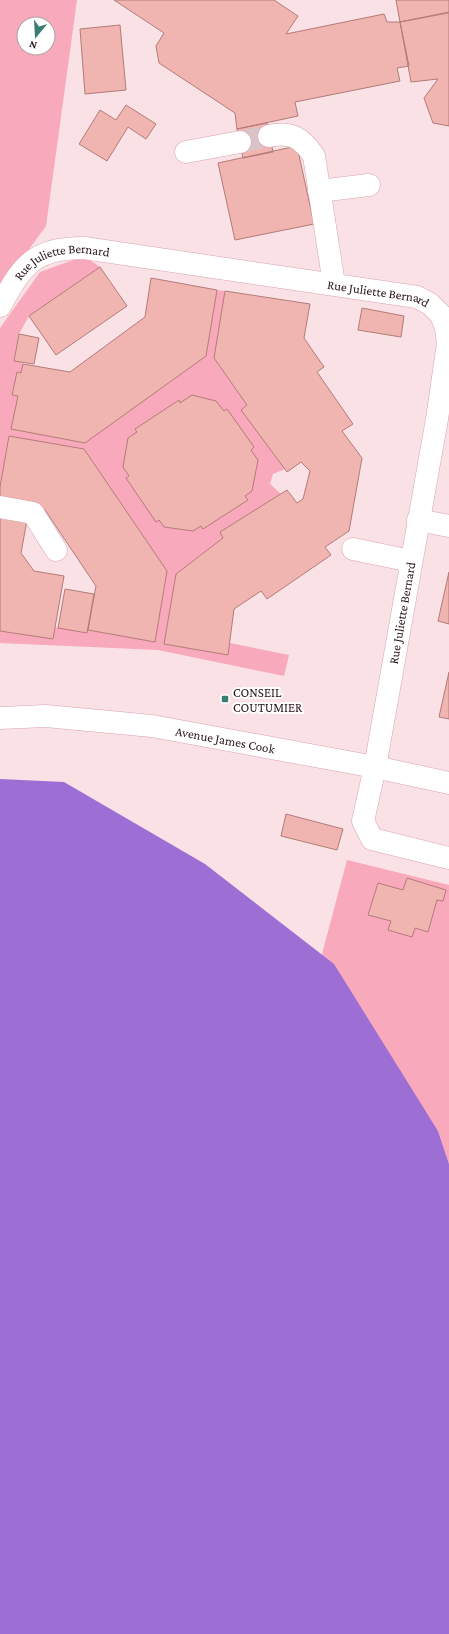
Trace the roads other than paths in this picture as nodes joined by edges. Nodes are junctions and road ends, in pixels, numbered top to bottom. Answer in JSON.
{"nodes":[{"id":1,"x":269,"y":136,"type":"tunnel mouth"},
{"id":2,"x":240,"y":142,"type":"tunnel mouth"},
{"id":3,"x":186,"y":152,"type":"dead end"},
{"id":4,"x":369,"y":185,"type":"dead end"},
{"id":5,"x":319,"y":191,"type":"junction"},
{"id":6,"x":334,"y":284,"type":"junction"},
{"id":7,"x":0,"y":306,"type":"edge"},
{"id":8,"x":443,"y":420,"type":"edge"},
{"id":9,"x":0,"y":507,"type":"edge"},
{"id":10,"x":418,"y":520,"type":"junction"},
{"id":11,"x":449,"y":526,"type":"edge"},
{"id":12,"x":353,"y":549,"type":"dead end"},
{"id":13,"x":56,"y":550,"type":"dead end"},
{"id":14,"x":411,"y":561,"type":"junction"},
{"id":15,"x":0,"y":718,"type":"edge"},
{"id":16,"x":375,"y":767,"type":"junction"},
{"id":17,"x":449,"y":783,"type":"edge"},
{"id":18,"x":449,"y":858,"type":"edge"}],
"edges":[{"from":1,"to":5,"type":"street"},
{"from":2,"to":3,"type":"street"},
{"from":4,"to":5,"type":"street"},
{"from":5,"to":6,"type":"street"},
{"from":6,"to":7,"type":"street","name":"Rue Juliette Bernard"},
{"from":6,"to":8,"type":"street","name":"Rue Juliette Bernard"},
{"from":8,"to":10,"type":"street","name":"Rue Juliette Bernard"},
{"from":9,"to":13,"type":"street"},
{"from":10,"to":11,"type":"street"},
{"from":10,"to":14,"type":"street","name":"Rue Juliette Bernard"},
{"from":12,"to":14,"type":"street"},
{"from":14,"to":16,"type":"street","name":"Rue Juliette Bernard"},
{"from":15,"to":16,"type":"street","name":"Avenue James Cook"},
{"from":16,"to":17,"type":"street","name":"Avenue James Cook"},
{"from":16,"to":18,"type":"street","name":"Rue Juliette Bernard"}]}
